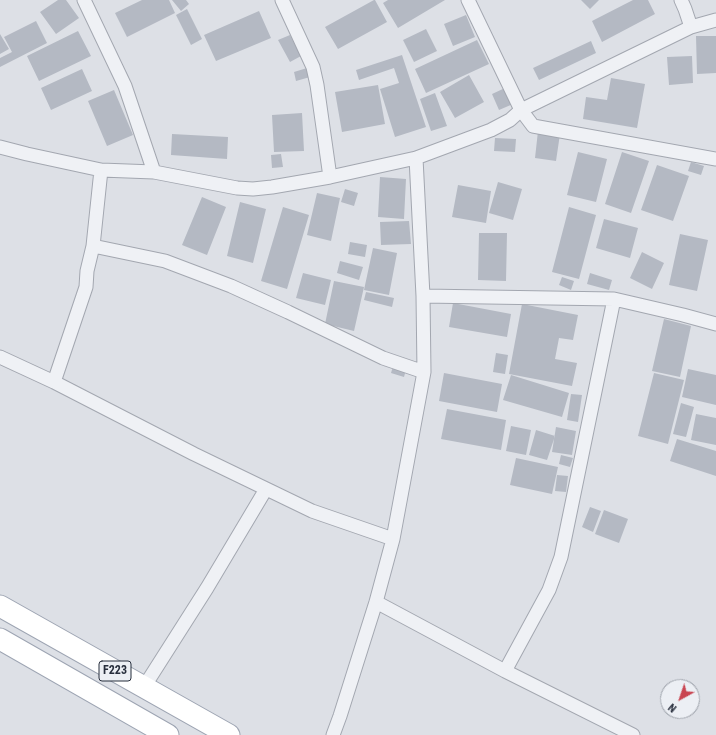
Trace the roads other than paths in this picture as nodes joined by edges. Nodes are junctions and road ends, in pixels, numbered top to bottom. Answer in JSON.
{"nodes":[{"id":1,"x":84,"y":0,"type":"edge"},
{"id":2,"x":282,"y":0,"type":"edge"},
{"id":3,"x":468,"y":0,"type":"edge"},
{"id":4,"x":681,"y":0,"type":"edge"},
{"id":5,"x":716,"y":20,"type":"edge"},
{"id":6,"x":691,"y":27,"type":"junction"},
{"id":7,"x":521,"y":110,"type":"junction"},
{"id":8,"x":0,"y":147,"type":"edge"},
{"id":9,"x":416,"y":158,"type":"junction"},
{"id":10,"x":716,"y":159,"type":"edge"},
{"id":11,"x":101,"y":170,"type":"junction"},
{"id":12,"x":154,"y":172,"type":"junction"},
{"id":13,"x":330,"y":177,"type":"junction"},
{"id":14,"x":92,"y":246,"type":"junction"},
{"id":15,"x":423,"y":296,"type":"junction"},
{"id":16,"x":614,"y":299,"type":"junction"},
{"id":17,"x":716,"y":324,"type":"edge"},
{"id":18,"x":0,"y":357,"type":"edge"},
{"id":19,"x":424,"y":372,"type":"junction"},
{"id":20,"x":54,"y":382,"type":"junction"},
{"id":21,"x":266,"y":489,"type":"junction"},
{"id":22,"x":393,"y":539,"type":"junction"},
{"id":23,"x":376,"y":602,"type":"junction"},
{"id":24,"x":0,"y":606,"type":"edge"},
{"id":25,"x":0,"y":639,"type":"edge"},
{"id":26,"x":505,"y":671,"type":"junction"},
{"id":27,"x":144,"y":687,"type":"junction"},
{"id":28,"x":168,"y":735,"type":"edge"},
{"id":29,"x":229,"y":735,"type":"edge"},
{"id":30,"x":333,"y":735,"type":"edge"},
{"id":31,"x":633,"y":735,"type":"edge"}],
"edges":[{"from":1,"to":12,"type":"street"},
{"from":2,"to":13,"type":"street"},
{"from":3,"to":7,"type":"street"},
{"from":4,"to":6,"type":"street"},
{"from":5,"to":6,"type":"street"},
{"from":6,"to":7,"type":"street"},
{"from":7,"to":9,"type":"street"},
{"from":7,"to":10,"type":"street"},
{"from":8,"to":11,"type":"street"},
{"from":9,"to":13,"type":"street"},
{"from":9,"to":15,"type":"street"},
{"from":11,"to":12,"type":"street"},
{"from":11,"to":14,"type":"street"},
{"from":12,"to":13,"type":"street"},
{"from":14,"to":19,"type":"street"},
{"from":14,"to":20,"type":"street"},
{"from":15,"to":16,"type":"street"},
{"from":15,"to":19,"type":"street"},
{"from":16,"to":17,"type":"street"},
{"from":16,"to":26,"type":"street"},
{"from":18,"to":20,"type":"street"},
{"from":19,"to":22,"type":"street"},
{"from":20,"to":21,"type":"street"},
{"from":21,"to":22,"type":"street"},
{"from":21,"to":27,"type":"street"},
{"from":22,"to":23,"type":"street"},
{"from":23,"to":26,"type":"street"},
{"from":23,"to":30,"type":"street"},
{"from":24,"to":27,"type":"main road","number":"F223"},
{"from":25,"to":28,"type":"main road","number":"F223"},
{"from":26,"to":31,"type":"street"},
{"from":27,"to":29,"type":"main road","number":"F223"}]}
